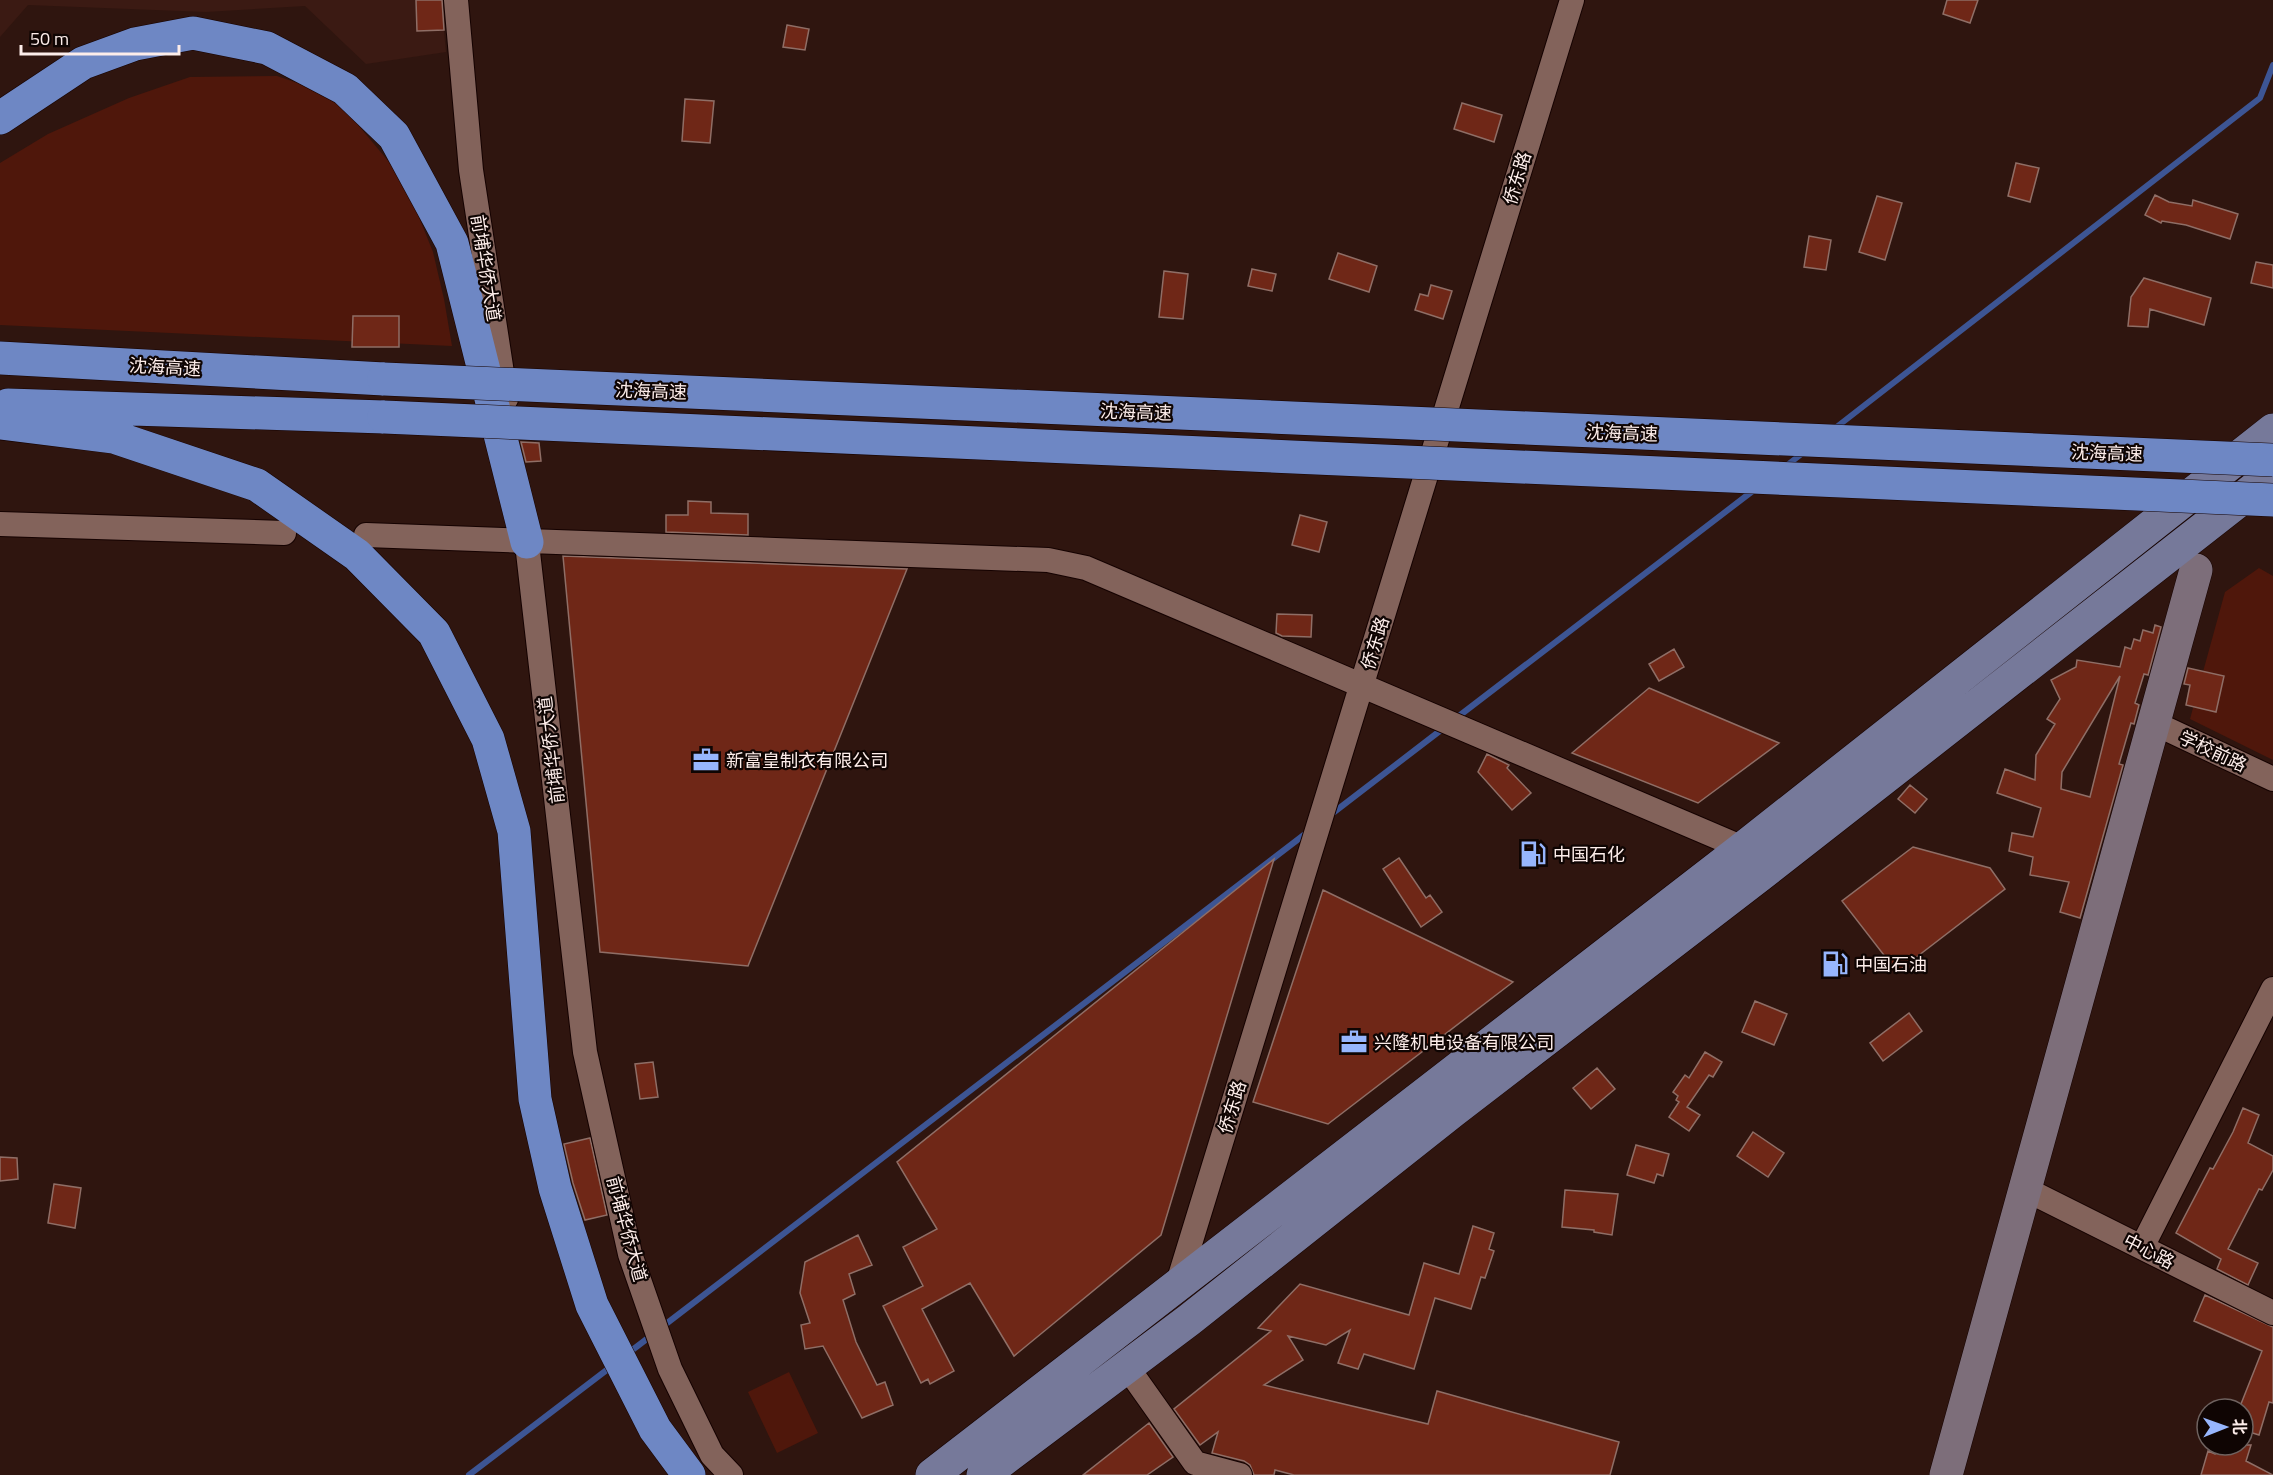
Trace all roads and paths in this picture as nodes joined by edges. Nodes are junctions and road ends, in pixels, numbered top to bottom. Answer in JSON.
{"nodes":[{"id":1,"x":456,"y":0,"type":"edge"},
{"id":2,"x":1572,"y":0,"type":"edge"},
{"id":3,"x":0,"y":118,"type":"edge"},
{"id":4,"x":0,"y":358,"type":"edge"},
{"id":5,"x":0,"y":405,"type":"edge"},
{"id":6,"x":0,"y":423,"type":"edge"},
{"id":7,"x":2273,"y":430,"type":"edge"},
{"id":8,"x":2273,"y":460,"type":"edge"},
{"id":9,"x":2273,"y":474,"type":"edge"},
{"id":10,"x":2273,"y":500,"type":"edge"},
{"id":11,"x":0,"y":524,"type":"edge"},
{"id":12,"x":284,"y":533,"type":"dead end"},
{"id":13,"x":366,"y":536,"type":"dead end"},
{"id":14,"x":527,"y":542,"type":"junction"},
{"id":15,"x":2196,"y":570,"type":"dead end"},
{"id":16,"x":1362,"y":686,"type":"junction"},
{"id":17,"x":2154,"y":723,"type":"junction"},
{"id":18,"x":2273,"y":779,"type":"edge"},
{"id":19,"x":1743,"y":848,"type":"junction"},
{"id":20,"x":2273,"y":990,"type":"edge"},
{"id":21,"x":2025,"y":1189,"type":"junction"},
{"id":22,"x":2142,"y":1247,"type":"junction"},
{"id":23,"x":1177,"y":1286,"type":"junction"},
{"id":24,"x":2271,"y":1306,"type":"edge"},
{"id":25,"x":1127,"y":1367,"type":"junction"},
{"id":26,"x":986,"y":1474,"type":"edge"},
{"id":27,"x":689,"y":1475,"type":"edge"},
{"id":28,"x":731,"y":1475,"type":"edge"},
{"id":29,"x":932,"y":1475,"type":"edge"},
{"id":30,"x":1240,"y":1475,"type":"edge"},
{"id":31,"x":1946,"y":1475,"type":"edge"}],
"edges":[{"from":1,"to":14,"type":"street","name":"前埔华侨大道"},
{"from":2,"to":16,"type":"street","name":"侨东路"},
{"from":3,"to":14,"type":"highway"},
{"from":4,"to":8,"type":"highway","name":"沈海高速","bridge":true},
{"from":5,"to":10,"type":"highway","name":"沈海高速","bridge":true},
{"from":6,"to":27,"type":"highway"},
{"from":7,"to":19,"type":"main road"},
{"from":9,"to":25,"type":"main road"},
{"from":11,"to":12,"type":"street"},
{"from":13,"to":14,"type":"street"},
{"from":14,"to":16,"type":"street"},
{"from":14,"to":28,"type":"street","name":"前埔华侨大道"},
{"from":15,"to":17,"type":"street"},
{"from":16,"to":19,"type":"street"},
{"from":16,"to":23,"type":"street","name":"侨东路"},
{"from":17,"to":18,"type":"street","name":"学校前路"},
{"from":17,"to":21,"type":"street"},
{"from":19,"to":23,"type":"main road"},
{"from":20,"to":22,"type":"street"},
{"from":21,"to":22,"type":"street","name":"中心路"},
{"from":21,"to":31,"type":"street"},
{"from":22,"to":24,"type":"street","name":"中心路"},
{"from":23,"to":29,"type":"main road"},
{"from":25,"to":26,"type":"main road"},
{"from":25,"to":30,"type":"street"}]}
